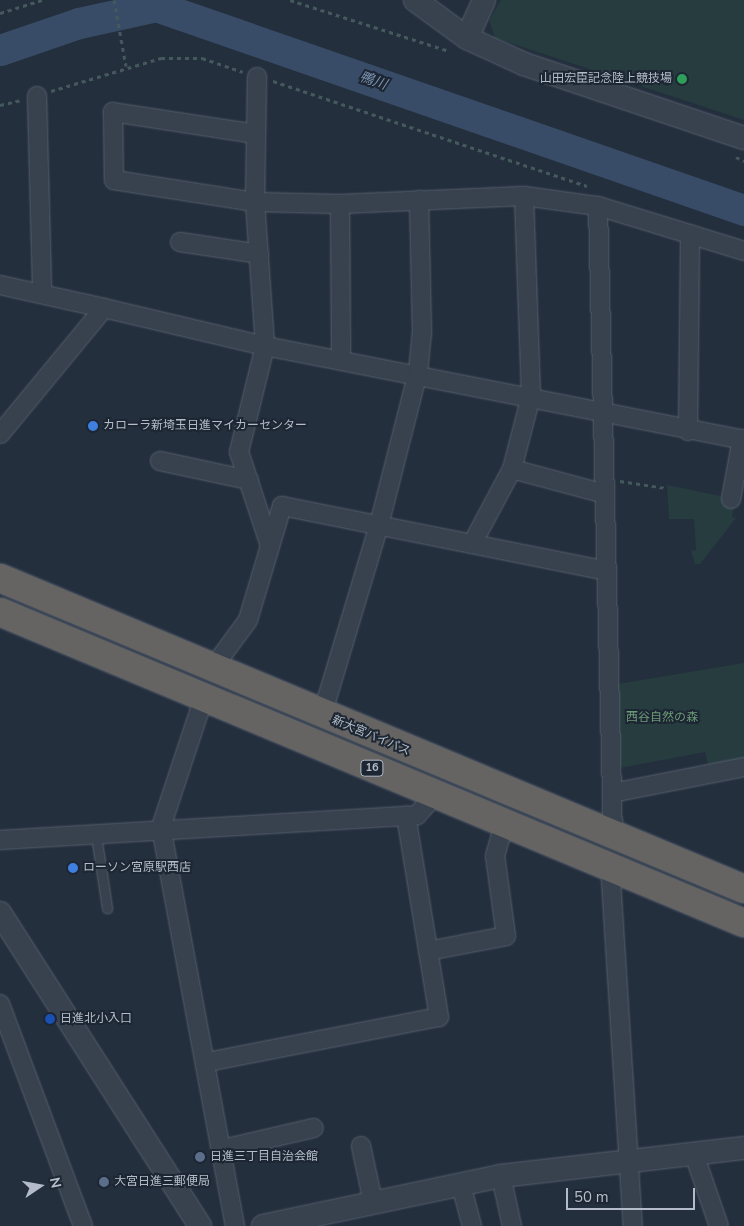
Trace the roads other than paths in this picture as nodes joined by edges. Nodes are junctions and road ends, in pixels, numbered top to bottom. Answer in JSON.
{"nodes":[{"id":1,"x":415,"y":0,"type":"edge"},
{"id":2,"x":484,"y":0,"type":"edge"},
{"id":3,"x":467,"y":38,"type":"junction"},
{"id":4,"x":257,"y":77,"type":"road end"},
{"id":5,"x":37,"y":96,"type":"road end"},
{"id":6,"x":256,"y":134,"type":"junction"},
{"id":7,"x":744,"y":138,"type":"edge"},
{"id":8,"x":524,"y":196,"type":"junction"},
{"id":9,"x":598,"y":198,"type":"junction"},
{"id":10,"x":419,"y":200,"type":"junction"},
{"id":11,"x":255,"y":202,"type":"junction"},
{"id":12,"x":340,"y":204,"type":"junction"},
{"id":13,"x":690,"y":234,"type":"junction"},
{"id":14,"x":180,"y":242,"type":"dead end"},
{"id":15,"x":744,"y":251,"type":"edge"},
{"id":16,"x":259,"y":254,"type":"junction"},
{"id":17,"x":0,"y":285,"type":"edge"},
{"id":18,"x":42,"y":293,"type":"junction"},
{"id":19,"x":104,"y":308,"type":"junction"},
{"id":20,"x":265,"y":346,"type":"junction"},
{"id":21,"x":341,"y":359,"type":"junction"},
{"id":22,"x":418,"y":372,"type":"junction"},
{"id":23,"x":531,"y":396,"type":"junction"},
{"id":24,"x":604,"y":412,"type":"junction"},
{"id":25,"x":2,"y":427,"type":"edge"},
{"id":26,"x":688,"y":431,"type":"junction"},
{"id":27,"x":743,"y":440,"type":"edge"},
{"id":28,"x":160,"y":461,"type":"dead end"},
{"id":29,"x":512,"y":469,"type":"junction"},
{"id":30,"x":249,"y":480,"type":"junction"},
{"id":31,"x":605,"y":486,"type":"junction"},
{"id":32,"x":731,"y":499,"type":"dead end"},
{"id":33,"x":379,"y":525,"type":"junction"},
{"id":34,"x":472,"y":544,"type":"junction"},
{"id":35,"x":270,"y":546,"type":"junction"},
{"id":36,"x":607,"y":571,"type":"junction"},
{"id":37,"x":0,"y":578,"type":"edge"},
{"id":38,"x":0,"y":612,"type":"edge"},
{"id":39,"x":212,"y":668,"type":"junction"},
{"id":40,"x":204,"y":697,"type":"junction"},
{"id":41,"x":322,"y":715,"type":"junction"},
{"id":42,"x":744,"y":768,"type":"edge"},
{"id":43,"x":612,"y":792,"type":"junction"},
{"id":44,"x":436,"y":794,"type":"junction"},
{"id":45,"x":406,"y":816,"type":"junction"},
{"id":46,"x":505,"y":822,"type":"junction"},
{"id":47,"x":161,"y":827,"type":"junction"},
{"id":48,"x":96,"y":835,"type":"junction"},
{"id":49,"x":613,"y":836,"type":"junction"},
{"id":50,"x":0,"y":840,"type":"edge"},
{"id":51,"x":610,"y":864,"type":"junction"},
{"id":52,"x":744,"y":889,"type":"edge"},
{"id":53,"x":107,"y":908,"type":"dead end"},
{"id":54,"x":744,"y":923,"type":"edge"},
{"id":55,"x":2,"y":925,"type":"edge"},
{"id":56,"x":428,"y":951,"type":"junction"},
{"id":57,"x":0,"y":1004,"type":"edge"},
{"id":58,"x":207,"y":1062,"type":"junction"},
{"id":59,"x":314,"y":1128,"type":"dead end"},
{"id":60,"x":361,"y":1146,"type":"dead end"},
{"id":61,"x":744,"y":1148,"type":"edge"},
{"id":62,"x":223,"y":1149,"type":"junction"},
{"id":63,"x":694,"y":1154,"type":"junction"},
{"id":64,"x":630,"y":1159,"type":"junction"},
{"id":65,"x":501,"y":1176,"type":"junction"},
{"id":66,"x":461,"y":1185,"type":"junction"},
{"id":67,"x":373,"y":1202,"type":"junction"},
{"id":68,"x":83,"y":1226,"type":"edge"},
{"id":69,"x":200,"y":1226,"type":"edge"},
{"id":70,"x":235,"y":1226,"type":"edge"},
{"id":71,"x":263,"y":1226,"type":"edge"},
{"id":72,"x":472,"y":1226,"type":"edge"},
{"id":73,"x":512,"y":1226,"type":"edge"},
{"id":74,"x":633,"y":1226,"type":"edge"},
{"id":75,"x":719,"y":1226,"type":"edge"}],
"edges":[{"from":1,"to":3,"type":"street"},
{"from":2,"to":3,"type":"street"},
{"from":3,"to":7,"type":"street"},
{"from":4,"to":6,"type":"street"},
{"from":5,"to":18,"type":"street"},
{"from":6,"to":11,"type":"street"},
{"from":6,"to":11,"type":"street"},
{"from":8,"to":9,"type":"street"},
{"from":8,"to":10,"type":"street"},
{"from":8,"to":23,"type":"street"},
{"from":9,"to":13,"type":"street"},
{"from":9,"to":24,"type":"street"},
{"from":10,"to":12,"type":"street"},
{"from":10,"to":22,"type":"street"},
{"from":11,"to":12,"type":"street"},
{"from":11,"to":16,"type":"street"},
{"from":12,"to":21,"type":"street"},
{"from":13,"to":15,"type":"street"},
{"from":13,"to":26,"type":"street"},
{"from":14,"to":16,"type":"street"},
{"from":16,"to":20,"type":"street"},
{"from":17,"to":18,"type":"street"},
{"from":18,"to":19,"type":"street"},
{"from":19,"to":20,"type":"street"},
{"from":19,"to":25,"type":"street"},
{"from":20,"to":21,"type":"street"},
{"from":20,"to":30,"type":"street"},
{"from":21,"to":22,"type":"street"},
{"from":22,"to":23,"type":"street"},
{"from":22,"to":33,"type":"street"},
{"from":23,"to":24,"type":"street"},
{"from":23,"to":29,"type":"street"},
{"from":24,"to":26,"type":"street"},
{"from":24,"to":31,"type":"street"},
{"from":26,"to":27,"type":"street"},
{"from":27,"to":32,"type":"street"},
{"from":28,"to":30,"type":"street"},
{"from":29,"to":31,"type":"street"},
{"from":29,"to":34,"type":"street"},
{"from":30,"to":35,"type":"street"},
{"from":31,"to":36,"type":"street"},
{"from":33,"to":34,"type":"street"},
{"from":33,"to":35,"type":"street"},
{"from":33,"to":41,"type":"street"},
{"from":34,"to":36,"type":"street"},
{"from":35,"to":39,"type":"street"},
{"from":36,"to":43,"type":"street"},
{"from":37,"to":39,"type":"highway","name":"新大宮バイパス","number":"16"},
{"from":38,"to":40,"type":"highway","number":"16"},
{"from":39,"to":41,"type":"highway","name":"新大宮バイパス","number":"16"},
{"from":40,"to":44,"type":"highway","number":"16"},
{"from":40,"to":47,"type":"street"},
{"from":41,"to":49,"type":"highway","name":"新大宮バイパス","number":"16"},
{"from":42,"to":43,"type":"street"},
{"from":43,"to":49,"type":"street"},
{"from":44,"to":45,"type":"street"},
{"from":44,"to":46,"type":"highway","number":"16"},
{"from":45,"to":47,"type":"street"},
{"from":45,"to":56,"type":"street"},
{"from":46,"to":51,"type":"highway","number":"16"},
{"from":46,"to":56,"type":"street"},
{"from":47,"to":48,"type":"street"},
{"from":47,"to":58,"type":"street"},
{"from":48,"to":50,"type":"street"},
{"from":48,"to":53,"type":"lane"},
{"from":49,"to":52,"type":"highway","name":"新大宮バイパス","number":"16"},
{"from":51,"to":54,"type":"highway","number":"16"},
{"from":51,"to":64,"type":"street"},
{"from":55,"to":69,"type":"street"},
{"from":56,"to":58,"type":"street"},
{"from":57,"to":68,"type":"street"},
{"from":58,"to":62,"type":"street"},
{"from":59,"to":62,"type":"street"},
{"from":60,"to":67,"type":"street"},
{"from":61,"to":63,"type":"street"},
{"from":62,"to":70,"type":"street"},
{"from":63,"to":64,"type":"street"},
{"from":63,"to":75,"type":"street"},
{"from":64,"to":65,"type":"street"},
{"from":64,"to":74,"type":"street"},
{"from":65,"to":66,"type":"street"},
{"from":65,"to":73,"type":"street"},
{"from":66,"to":67,"type":"street"},
{"from":66,"to":72,"type":"street"},
{"from":67,"to":71,"type":"street"}]}
